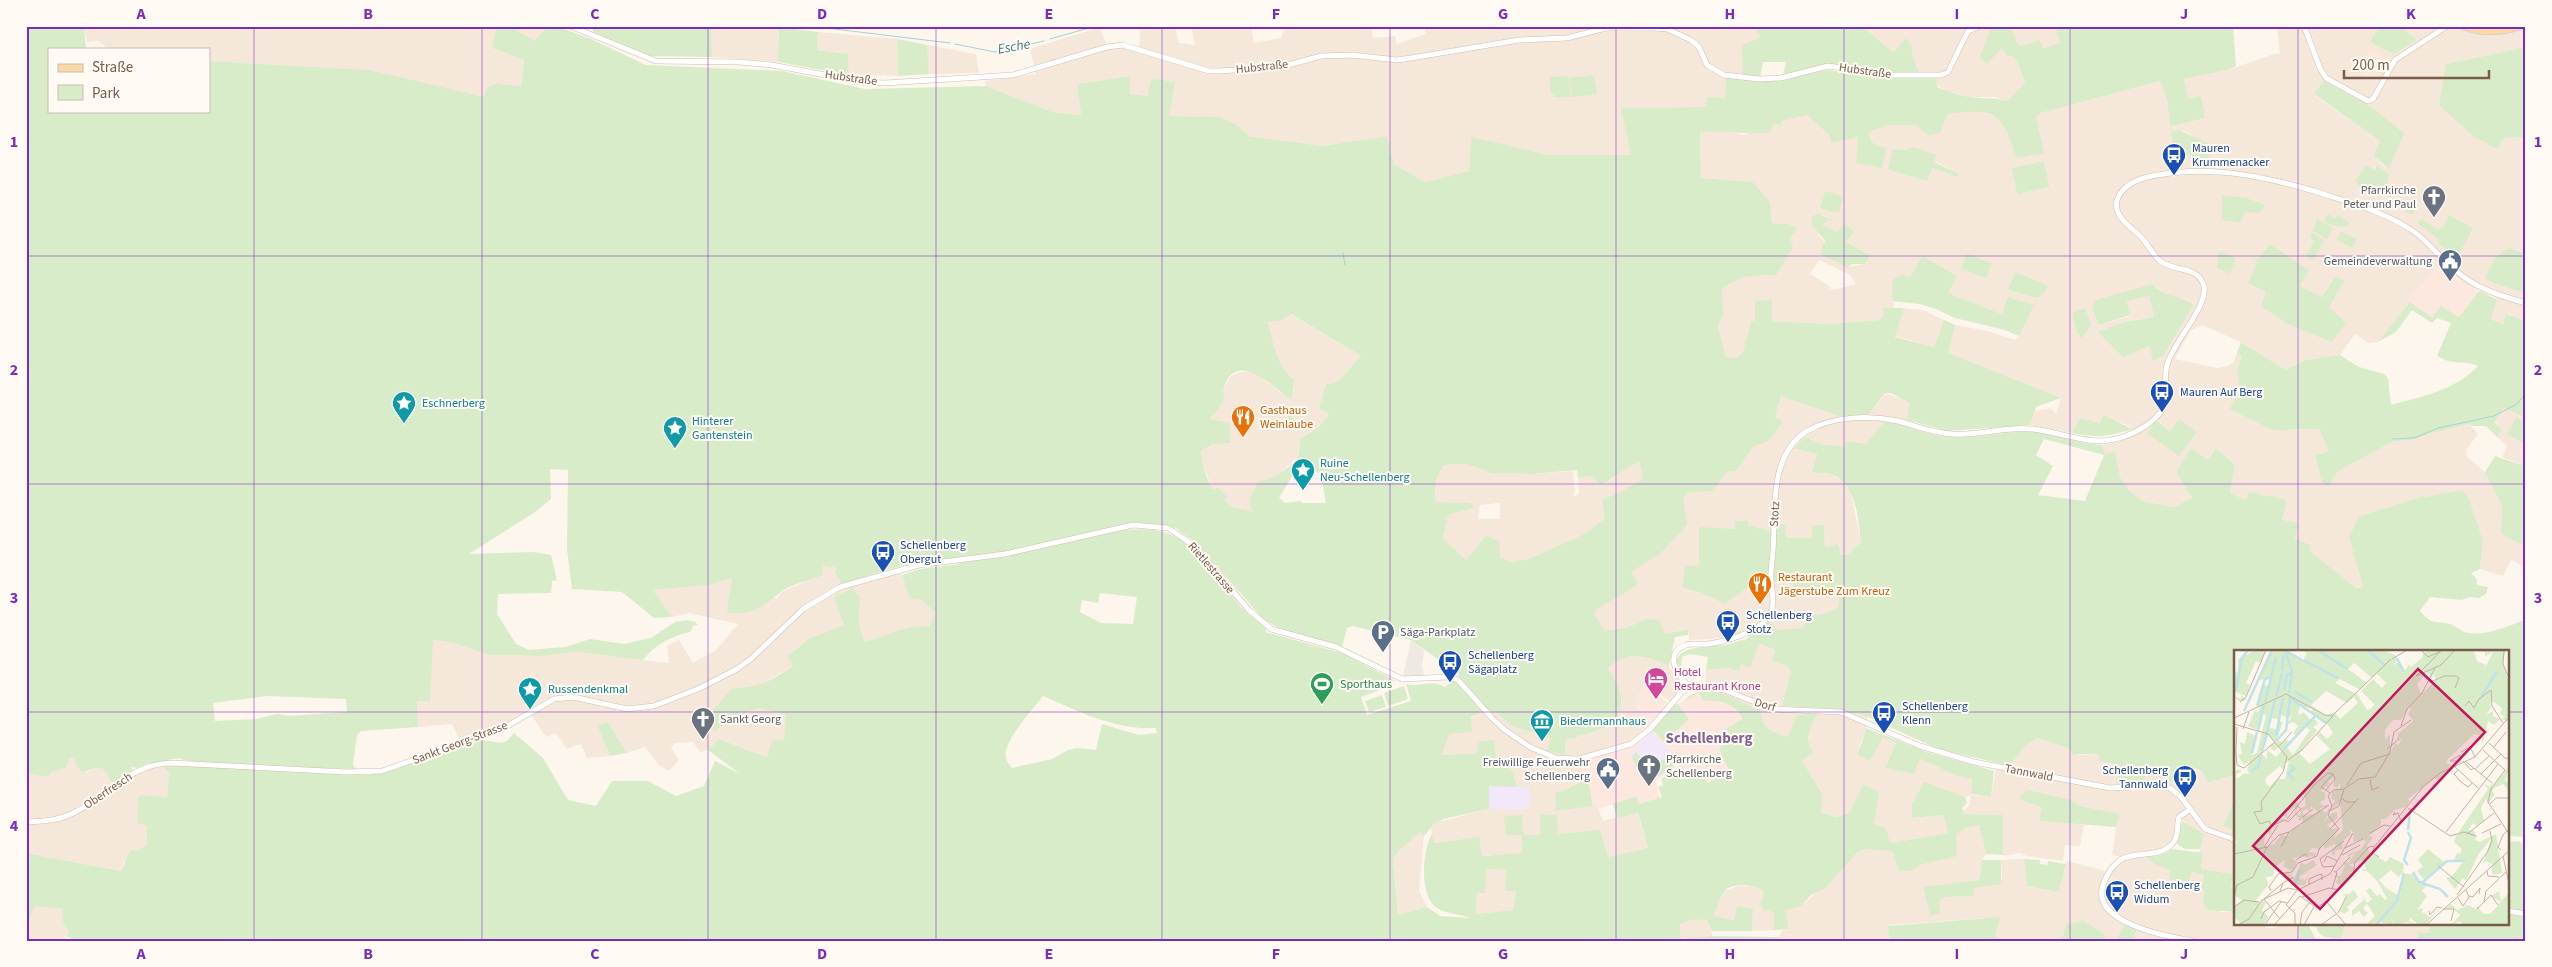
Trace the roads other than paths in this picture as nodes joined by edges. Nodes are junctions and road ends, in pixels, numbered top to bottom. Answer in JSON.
{"nodes":[{"id":1,"x":570,"y":26,"type":"edge"},
{"id":2,"x":1980,"y":26,"type":"edge"},
{"id":3,"x":2304,"y":26,"type":"edge"},
{"id":4,"x":2447,"y":26,"type":"edge"},
{"id":5,"x":2463,"y":26,"type":"edge"},
{"id":6,"x":2522,"y":26,"type":"edge"},
{"id":7,"x":2526,"y":303,"type":"edge"},
{"id":8,"x":895,"y":573,"type":"joint"},
{"id":9,"x":1688,"y":685,"type":"junction"},
{"id":10,"x":1865,"y":722,"type":"joint"},
{"id":11,"x":189,"y":765,"type":"joint"},
{"id":12,"x":2189,"y":810,"type":"junction"},
{"id":13,"x":26,"y":822,"type":"edge"},
{"id":14,"x":2234,"y":839,"type":"edge"},
{"id":15,"x":2510,"y":911,"type":"edge"},
{"id":16,"x":2526,"y":914,"type":"edge"},
{"id":17,"x":2192,"y":941,"type":"edge"}],
"edges":[{"from":1,"to":2,"type":"street","name":"Hubstraße"},
{"from":3,"to":4,"type":"street"},
{"from":5,"to":6,"type":"main road"},
{"from":7,"to":9,"type":"street","name":"Stotz"},
{"from":8,"to":9,"type":"street","name":"Rietlestrasse"},
{"from":8,"to":11,"type":"street","name":"Sankt Georg-Strasse"},
{"from":9,"to":10,"type":"street","name":"Dorf"},
{"from":10,"to":12,"type":"street","name":"Tannwald"},
{"from":11,"to":13,"type":"street","name":"Oberfresch"},
{"from":12,"to":14,"type":"street","name":"Tannwald"},
{"from":12,"to":17,"type":"street"},
{"from":15,"to":16,"type":"street"}]}
